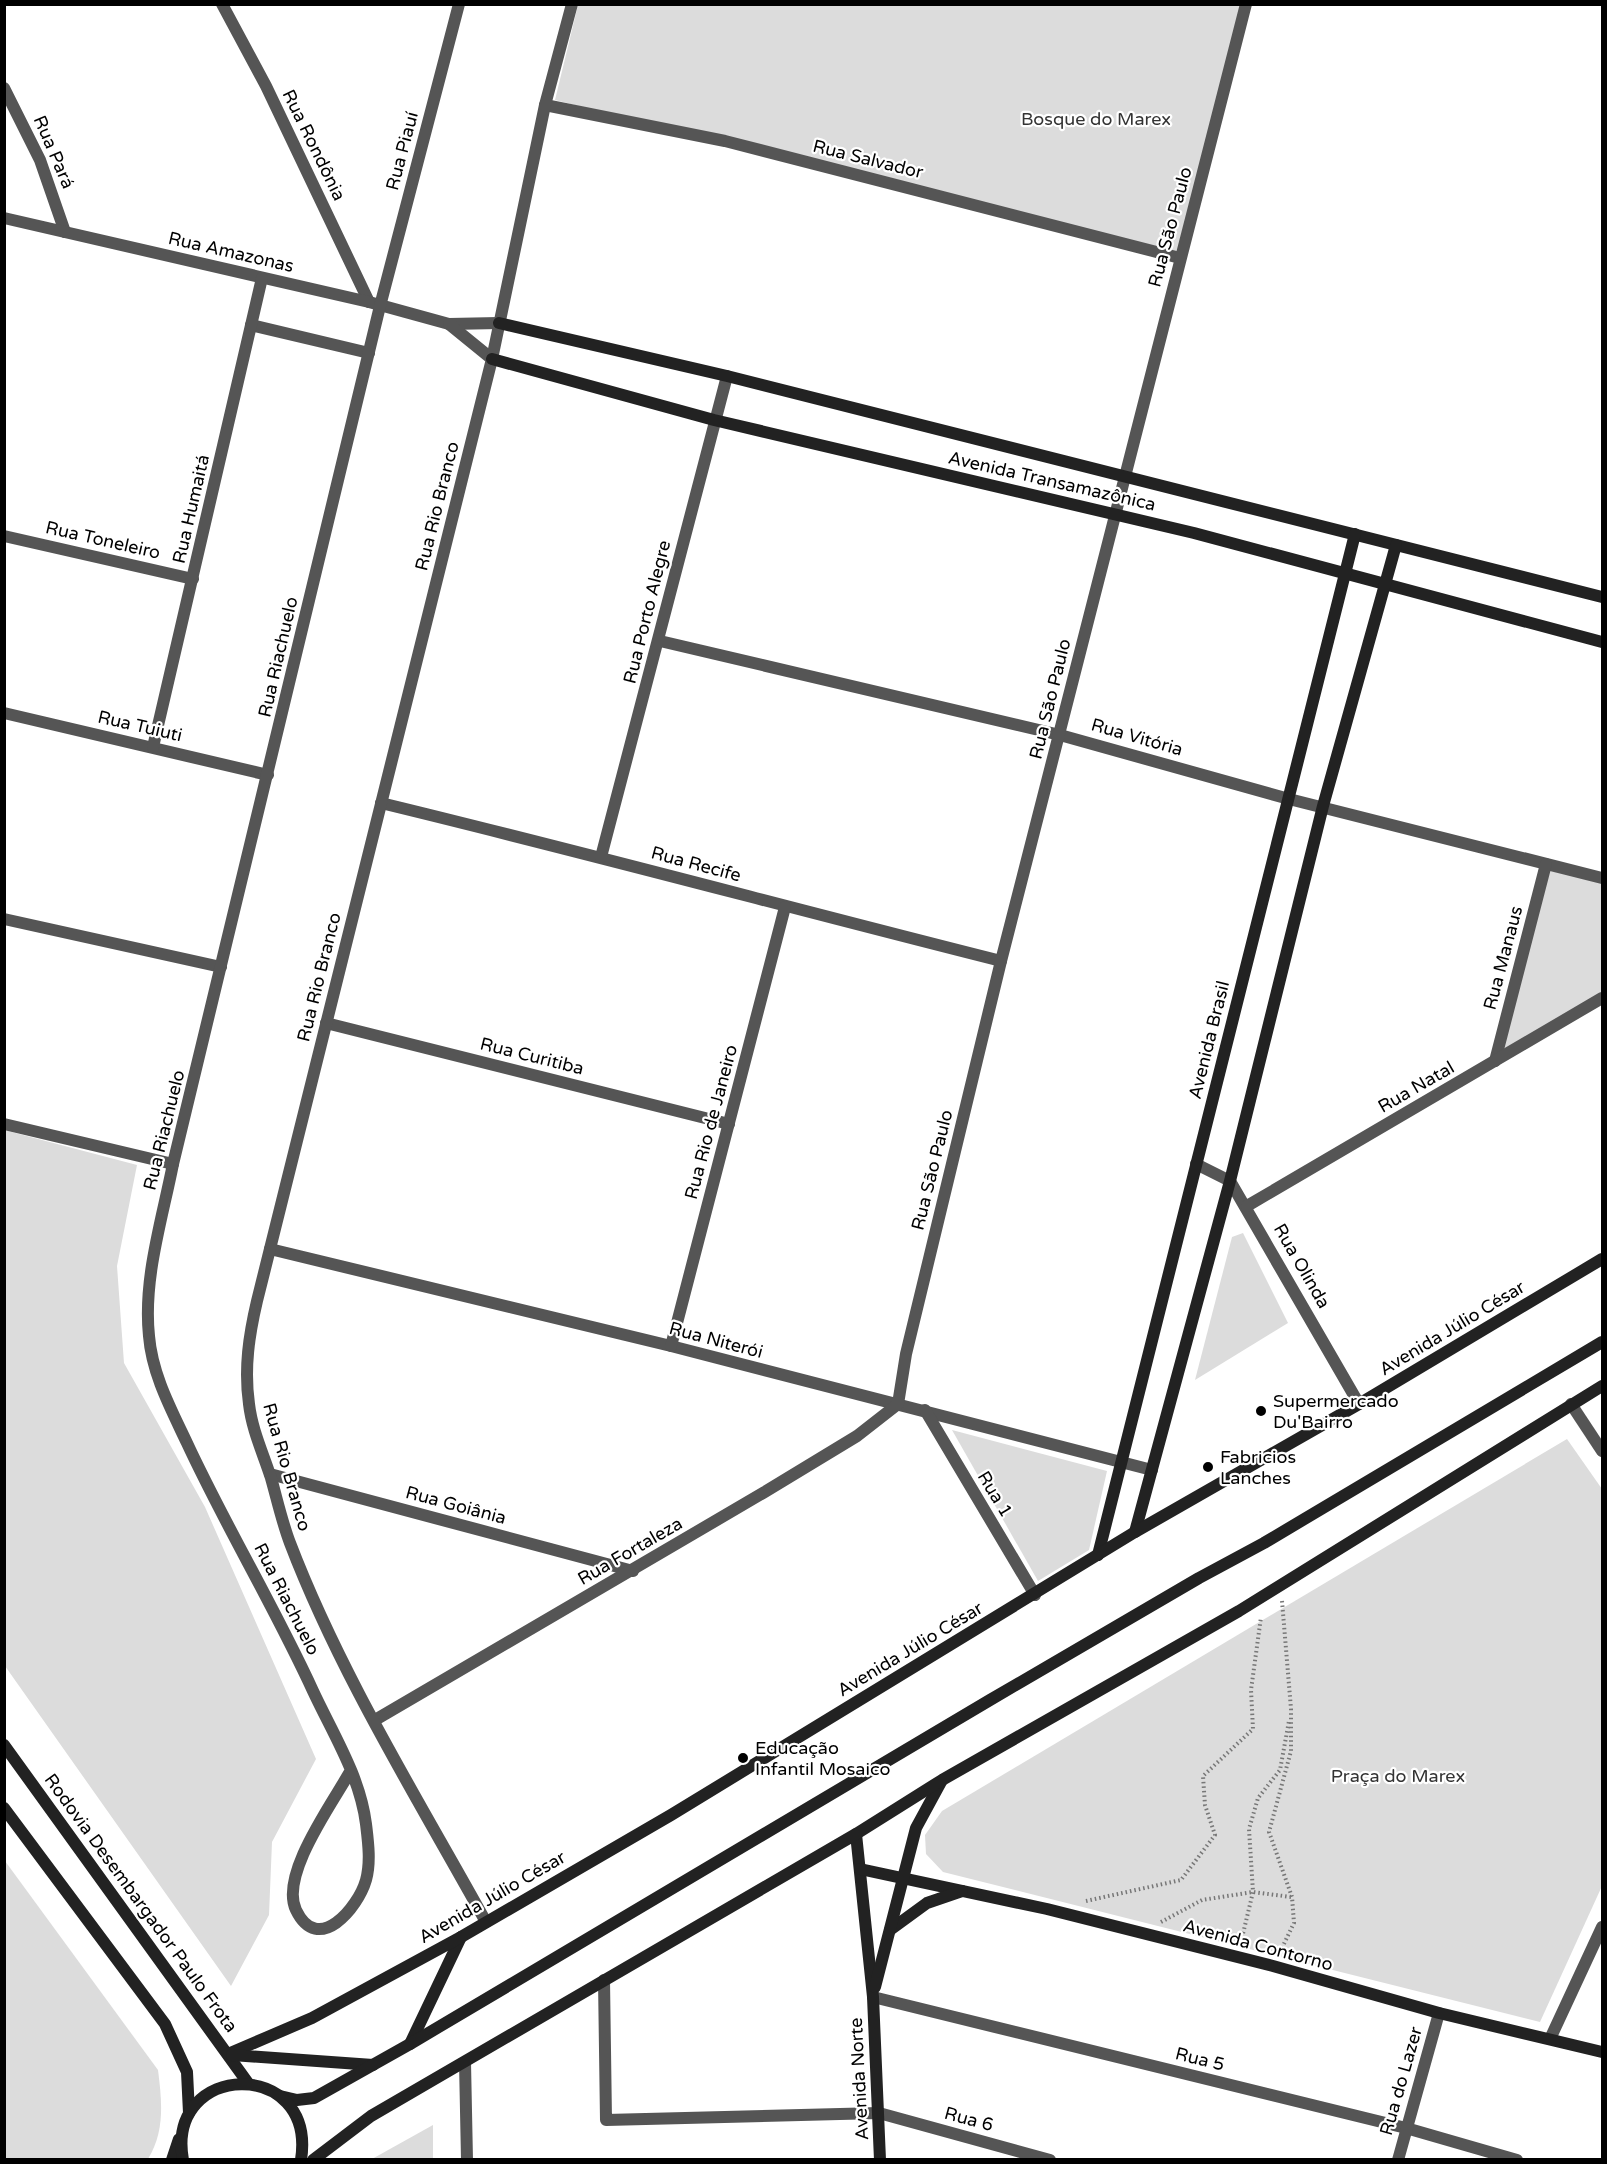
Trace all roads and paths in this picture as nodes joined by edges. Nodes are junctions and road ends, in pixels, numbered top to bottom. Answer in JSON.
{"nodes":[{"id":1,"x":222,"y":4,"type":"edge"},
{"id":2,"x":459,"y":4,"type":"edge"},
{"id":3,"x":572,"y":4,"type":"edge"},
{"id":4,"x":1246,"y":4,"type":"edge"},
{"id":5,"x":4,"y":88,"type":"edge"},
{"id":6,"x":545,"y":105,"type":"junction"},
{"id":7,"x":4,"y":218,"type":"edge"},
{"id":8,"x":65,"y":232,"type":"junction"},
{"id":9,"x":1180,"y":258,"type":"junction"},
{"id":10,"x":262,"y":278,"type":"junction"},
{"id":11,"x":375,"y":304,"type":"junction"},
{"id":12,"x":499,"y":323,"type":"junction"},
{"id":13,"x":449,"y":324,"type":"junction"},
{"id":14,"x":251,"y":325,"type":"junction"},
{"id":15,"x":369,"y":353,"type":"junction"},
{"id":16,"x":492,"y":358,"type":"junction"},
{"id":17,"x":727,"y":376,"type":"junction"},
{"id":18,"x":714,"y":420,"type":"junction"},
{"id":19,"x":1124,"y":476,"type":"junction"},
{"id":20,"x":1114,"y":514,"type":"junction"},
{"id":21,"x":1355,"y":534,"type":"junction"},
{"id":22,"x":4,"y":536,"type":"edge"},
{"id":23,"x":1396,"y":545,"type":"junction"},
{"id":24,"x":1344,"y":573,"type":"junction"},
{"id":25,"x":194,"y":579,"type":"junction"},
{"id":26,"x":1386,"y":584,"type":"junction"},
{"id":27,"x":1602,"y":597,"type":"edge"},
{"id":28,"x":660,"y":641,"type":"junction"},
{"id":29,"x":1602,"y":642,"type":"edge"},
{"id":30,"x":4,"y":713,"type":"edge"},
{"id":31,"x":1060,"y":735,"type":"junction"},
{"id":32,"x":153,"y":747,"type":"junction"},
{"id":33,"x":268,"y":775,"type":"junction"},
{"id":34,"x":1289,"y":799,"type":"junction"},
{"id":35,"x":381,"y":803,"type":"junction"},
{"id":36,"x":1323,"y":806,"type":"junction"},
{"id":37,"x":602,"y":857,"type":"junction"},
{"id":38,"x":1546,"y":864,"type":"junction"},
{"id":39,"x":1602,"y":878,"type":"edge"},
{"id":40,"x":785,"y":907,"type":"junction"},
{"id":41,"x":4,"y":919,"type":"edge"},
{"id":42,"x":1001,"y":961,"type":"junction"},
{"id":43,"x":221,"y":967,"type":"junction"},
{"id":44,"x":1602,"y":998,"type":"edge"},
{"id":45,"x":326,"y":1023,"type":"junction"},
{"id":46,"x":1495,"y":1061,"type":"junction"},
{"id":47,"x":4,"y":1124,"type":"edge"},
{"id":48,"x":729,"y":1124,"type":"junction"},
{"id":49,"x":173,"y":1164,"type":"junction"},
{"id":50,"x":1196,"y":1164,"type":"junction"},
{"id":51,"x":1230,"y":1181,"type":"junction"},
{"id":52,"x":1247,"y":1206,"type":"junction"},
{"id":53,"x":270,"y":1249,"type":"junction"},
{"id":54,"x":1602,"y":1259,"type":"edge"},
{"id":55,"x":1602,"y":1342,"type":"edge"},
{"id":56,"x":671,"y":1346,"type":"junction"},
{"id":57,"x":1602,"y":1386,"type":"edge"},
{"id":58,"x":898,"y":1404,"type":"junction"},
{"id":59,"x":1359,"y":1404,"type":"junction"},
{"id":60,"x":1570,"y":1404,"type":"junction"},
{"id":61,"x":925,"y":1410,"type":"junction"},
{"id":62,"x":1602,"y":1450,"type":"edge"},
{"id":63,"x":1120,"y":1462,"type":"junction"},
{"id":64,"x":1152,"y":1470,"type":"junction"},
{"id":65,"x":270,"y":1474,"type":"junction"},
{"id":66,"x":1135,"y":1532,"type":"junction"},
{"id":67,"x":1098,"y":1555,"type":"junction"},
{"id":68,"x":633,"y":1571,"type":"junction"},
{"id":69,"x":1281,"y":1585,"type":"junction"},
{"id":70,"x":1035,"y":1595,"type":"junction"},
{"id":71,"x":1264,"y":1595,"type":"junction"},
{"id":72,"x":1291,"y":1709,"type":"junction"},
{"id":73,"x":375,"y":1720,"type":"junction"},
{"id":74,"x":4,"y":1745,"type":"edge"},
{"id":75,"x":351,"y":1770,"type":"junction"},
{"id":76,"x":942,"y":1780,"type":"junction"},
{"id":77,"x":4,"y":1808,"type":"edge"},
{"id":78,"x":856,"y":1834,"type":"junction"},
{"id":79,"x":860,"y":1869,"type":"junction"},
{"id":80,"x":903,"y":1879,"type":"junction"},
{"id":81,"x":962,"y":1891,"type":"junction"},
{"id":82,"x":1253,"y":1892,"type":"junction"},
{"id":83,"x":1292,"y":1897,"type":"junction"},
{"id":84,"x":1080,"y":1902,"type":"dead end"},
{"id":85,"x":486,"y":1922,"type":"junction"},
{"id":86,"x":1602,"y":1927,"type":"edge"},
{"id":87,"x":890,"y":1930,"type":"junction"},
{"id":88,"x":1139,"y":1934,"type":"junction"},
{"id":89,"x":461,"y":1937,"type":"junction"},
{"id":90,"x":1238,"y":1958,"type":"junction"},
{"id":91,"x":1273,"y":1966,"type":"junction"},
{"id":92,"x":604,"y":1980,"type":"junction"},
{"id":93,"x":873,"y":1997,"type":"junction"},
{"id":94,"x":1439,"y":2013,"type":"junction"},
{"id":95,"x":1550,"y":2039,"type":"junction"},
{"id":96,"x":410,"y":2044,"type":"junction"},
{"id":97,"x":1602,"y":2052,"type":"edge"},
{"id":98,"x":228,"y":2054,"type":"junction"},
{"id":99,"x":465,"y":2062,"type":"junction"},
{"id":100,"x":373,"y":2065,"type":"junction"},
{"id":101,"x":248,"y":2083,"type":"junction"},
{"id":102,"x":280,"y":2096,"type":"junction"},
{"id":103,"x":189,"y":2113,"type":"junction"},
{"id":104,"x":879,"y":2113,"type":"junction"},
{"id":105,"x":1406,"y":2128,"type":"junction"},
{"id":106,"x":183,"y":2129,"type":"junction"},
{"id":107,"x":172,"y":2160,"type":"edge"},
{"id":108,"x":183,"y":2160,"type":"edge"},
{"id":109,"x":301,"y":2160,"type":"edge"},
{"id":110,"x":313,"y":2160,"type":"edge"},
{"id":111,"x":467,"y":2160,"type":"edge"},
{"id":112,"x":880,"y":2160,"type":"edge"},
{"id":113,"x":1050,"y":2160,"type":"edge"},
{"id":114,"x":1398,"y":2160,"type":"edge"},
{"id":115,"x":1517,"y":2160,"type":"edge"}],
"edges":[{"from":1,"to":11,"type":"street","name":"Rua Rondônia"},
{"from":2,"to":11,"type":"street","name":"Rua Piauí"},
{"from":3,"to":6,"type":"street","name":"Rua Rio Branco"},
{"from":4,"to":9,"type":"street","name":"Rua São Paulo"},
{"from":5,"to":8,"type":"street","name":"Rua Pará"},
{"from":6,"to":9,"type":"street","name":"Rua Salvador"},
{"from":6,"to":12,"type":"street","name":"Rua Rio Branco"},
{"from":7,"to":8,"type":"street","name":"Rua Amazonas"},
{"from":8,"to":10,"type":"street","name":"Rua Amazonas"},
{"from":9,"to":19,"type":"street","name":"Rua São Paulo"},
{"from":10,"to":11,"type":"street","name":"Rua Amazonas"},
{"from":10,"to":14,"type":"street","name":"Rua Humaitá"},
{"from":11,"to":13,"type":"street","name":"Rua Amazonas"},
{"from":11,"to":15,"type":"street","name":"Rua Riachuelo"},
{"from":12,"to":13,"type":"street","name":"Rua Amazonas"},
{"from":12,"to":16,"type":"street","name":"Rua Rio Branco"},
{"from":12,"to":17,"type":"street","name":"Avenida Transamazônica"},
{"from":13,"to":16,"type":"street","name":"Rua Amazonas"},
{"from":14,"to":15,"type":"street"},
{"from":14,"to":25,"type":"street","name":"Rua Humaitá"},
{"from":15,"to":33,"type":"street","name":"Rua Riachuelo"},
{"from":16,"to":18,"type":"street","name":"Avenida Transamazônica"},
{"from":16,"to":35,"type":"street","name":"Rua Rio Branco"},
{"from":17,"to":18,"type":"street","name":"Rua Porto Alegre"},
{"from":17,"to":19,"type":"street","name":"Avenida Transamazônica"},
{"from":18,"to":20,"type":"street","name":"Avenida Transamazônica"},
{"from":18,"to":28,"type":"street","name":"Rua Porto Alegre"},
{"from":19,"to":20,"type":"street","name":"Rua São Paulo"},
{"from":19,"to":21,"type":"street","name":"Avenida Transamazônica"},
{"from":20,"to":24,"type":"street","name":"Avenida Transamazônica"},
{"from":20,"to":31,"type":"street","name":"Rua São Paulo"},
{"from":21,"to":23,"type":"street","name":"Avenida Transamazônica"},
{"from":21,"to":24,"type":"street","name":"Avenida Brasil"},
{"from":22,"to":25,"type":"street","name":"Rua Toneleiro"},
{"from":23,"to":26,"type":"street"},
{"from":23,"to":27,"type":"street","name":"Avenida Transamazônica"},
{"from":24,"to":26,"type":"street","name":"Avenida Transamazônica"},
{"from":24,"to":34,"type":"street","name":"Avenida Brasil"},
{"from":25,"to":32,"type":"street","name":"Rua Humaitá"},
{"from":26,"to":29,"type":"street","name":"Avenida Transamazônica"},
{"from":26,"to":36,"type":"street"},
{"from":28,"to":31,"type":"street","name":"Rua Vitória"},
{"from":28,"to":37,"type":"street","name":"Rua Porto Alegre"},
{"from":30,"to":32,"type":"street","name":"Rua Tuiuti"},
{"from":31,"to":34,"type":"street","name":"Rua Vitória"},
{"from":31,"to":42,"type":"street","name":"Rua São Paulo"},
{"from":32,"to":33,"type":"street","name":"Rua Tuiuti"},
{"from":33,"to":43,"type":"street","name":"Rua Riachuelo"},
{"from":34,"to":36,"type":"street","name":"Rua Vitória"},
{"from":34,"to":50,"type":"street","name":"Avenida Brasil"},
{"from":35,"to":37,"type":"street","name":"Rua Recife"},
{"from":35,"to":45,"type":"street","name":"Rua Rio Branco"},
{"from":36,"to":38,"type":"street","name":"Rua Vitória"},
{"from":36,"to":51,"type":"street"},
{"from":37,"to":40,"type":"street","name":"Rua Recife"},
{"from":38,"to":39,"type":"street","name":"Rua Vitória"},
{"from":38,"to":46,"type":"street","name":"Rua Manaus"},
{"from":40,"to":42,"type":"street","name":"Rua Recife"},
{"from":40,"to":48,"type":"street","name":"Rua Rio de Janeiro"},
{"from":41,"to":43,"type":"street"},
{"from":42,"to":58,"type":"street","name":"Rua São Paulo"},
{"from":43,"to":49,"type":"street","name":"Rua Riachuelo"},
{"from":44,"to":46,"type":"street","name":"Rua Natal"},
{"from":45,"to":48,"type":"street","name":"Rua Curitiba"},
{"from":45,"to":53,"type":"street","name":"Rua Rio Branco"},
{"from":46,"to":52,"type":"street","name":"Rua Natal"},
{"from":47,"to":49,"type":"street"},
{"from":48,"to":56,"type":"street","name":"Rua Rio de Janeiro"},
{"from":49,"to":75,"type":"street","name":"Rua Riachuelo"},
{"from":50,"to":51,"type":"street","name":"Rua Olinda"},
{"from":50,"to":63,"type":"street","name":"Avenida Brasil"},
{"from":51,"to":52,"type":"street","name":"Rua Olinda"},
{"from":51,"to":64,"type":"street"},
{"from":52,"to":59,"type":"street","name":"Rua Olinda"},
{"from":53,"to":56,"type":"street","name":"Rua Niterói"},
{"from":53,"to":65,"type":"street","name":"Rua Rio Branco"},
{"from":54,"to":59,"type":"street","name":"Avenida Júlio César"},
{"from":55,"to":96,"type":"street"},
{"from":56,"to":58,"type":"street","name":"Rua Niterói"},
{"from":57,"to":60,"type":"street"},
{"from":58,"to":61,"type":"street","name":"Rua Niterói"},
{"from":58,"to":68,"type":"street","name":"Rua Fortaleza"},
{"from":59,"to":66,"type":"street","name":"Avenida Júlio César"},
{"from":60,"to":62,"type":"street"},
{"from":60,"to":69,"type":"street"},
{"from":61,"to":63,"type":"street","name":"Rua Niterói"},
{"from":61,"to":70,"type":"street","name":"Rua 1"},
{"from":63,"to":64,"type":"street","name":"Rua Niterói"},
{"from":63,"to":67,"type":"street","name":"Avenida Brasil"},
{"from":64,"to":66,"type":"street"},
{"from":65,"to":68,"type":"street","name":"Rua Goiânia"},
{"from":65,"to":73,"type":"street","name":"Rua Rio Branco"},
{"from":66,"to":67,"type":"street","name":"Avenida Júlio César"},
{"from":67,"to":70,"type":"street","name":"Avenida Júlio César"},
{"from":68,"to":73,"type":"street","name":"Rua Fortaleza"},
{"from":69,"to":71,"type":"street"},
{"from":69,"to":72,"type":"path"},
{"from":70,"to":85,"type":"street","name":"Avenida Júlio César"},
{"from":71,"to":76,"type":"street"},
{"from":71,"to":84,"type":"path"},
{"from":72,"to":82,"type":"path"},
{"from":72,"to":83,"type":"path"},
{"from":73,"to":85,"type":"street","name":"Rua Rio Branco"},
{"from":74,"to":98,"type":"street","name":"Rodovia Desembargador Paulo Frota"},
{"from":75,"to":75,"type":"street","name":"Rua Riachuelo"},
{"from":76,"to":78,"type":"street"},
{"from":76,"to":80,"type":"street"},
{"from":77,"to":103,"type":"street"},
{"from":78,"to":79,"type":"street"},
{"from":78,"to":92,"type":"street"},
{"from":79,"to":80,"type":"street","name":"Avenida Contorno"},
{"from":79,"to":93,"type":"street"},
{"from":80,"to":81,"type":"street","name":"Avenida Contorno"},
{"from":80,"to":87,"type":"street"},
{"from":81,"to":87,"type":"street"},
{"from":81,"to":88,"type":"street","name":"Avenida Contorno"},
{"from":82,"to":83,"type":"path"},
{"from":82,"to":88,"type":"path"},
{"from":82,"to":90,"type":"path"},
{"from":83,"to":91,"type":"path"},
{"from":85,"to":89,"type":"street","name":"Avenida Júlio César"},
{"from":86,"to":95,"type":"street"},
{"from":87,"to":93,"type":"street"},
{"from":88,"to":90,"type":"street","name":"Avenida Contorno"},
{"from":89,"to":96,"type":"street"},
{"from":89,"to":98,"type":"street","name":"Avenida Júlio César"},
{"from":90,"to":91,"type":"street","name":"Avenida Contorno"},
{"from":91,"to":94,"type":"street","name":"Avenida Contorno"},
{"from":92,"to":99,"type":"street"},
{"from":92,"to":104,"type":"street","name":"Rua 6"},
{"from":93,"to":104,"type":"street","name":"Avenida Norte"},
{"from":93,"to":105,"type":"street","name":"Rua 5"},
{"from":94,"to":95,"type":"street","name":"Avenida Contorno"},
{"from":94,"to":105,"type":"street","name":"Rua do Lazer"},
{"from":95,"to":97,"type":"street","name":"Avenida Contorno"},
{"from":96,"to":100,"type":"street"},
{"from":98,"to":100,"type":"street"},
{"from":98,"to":101,"type":"street","name":"Rodovia Desembargador Paulo Frota"},
{"from":99,"to":110,"type":"street"},
{"from":99,"to":111,"type":"street"},
{"from":100,"to":102,"type":"street"},
{"from":101,"to":102,"type":"street"},
{"from":101,"to":103,"type":"street"},
{"from":102,"to":109,"type":"street"},
{"from":103,"to":106,"type":"street"},
{"from":104,"to":112,"type":"street","name":"Avenida Norte"},
{"from":104,"to":113,"type":"street","name":"Rua 6"},
{"from":105,"to":114,"type":"street","name":"Rua do Lazer"},
{"from":105,"to":115,"type":"street","name":"Rua 5"},
{"from":106,"to":107,"type":"street"},
{"from":106,"to":108,"type":"street"}]}
